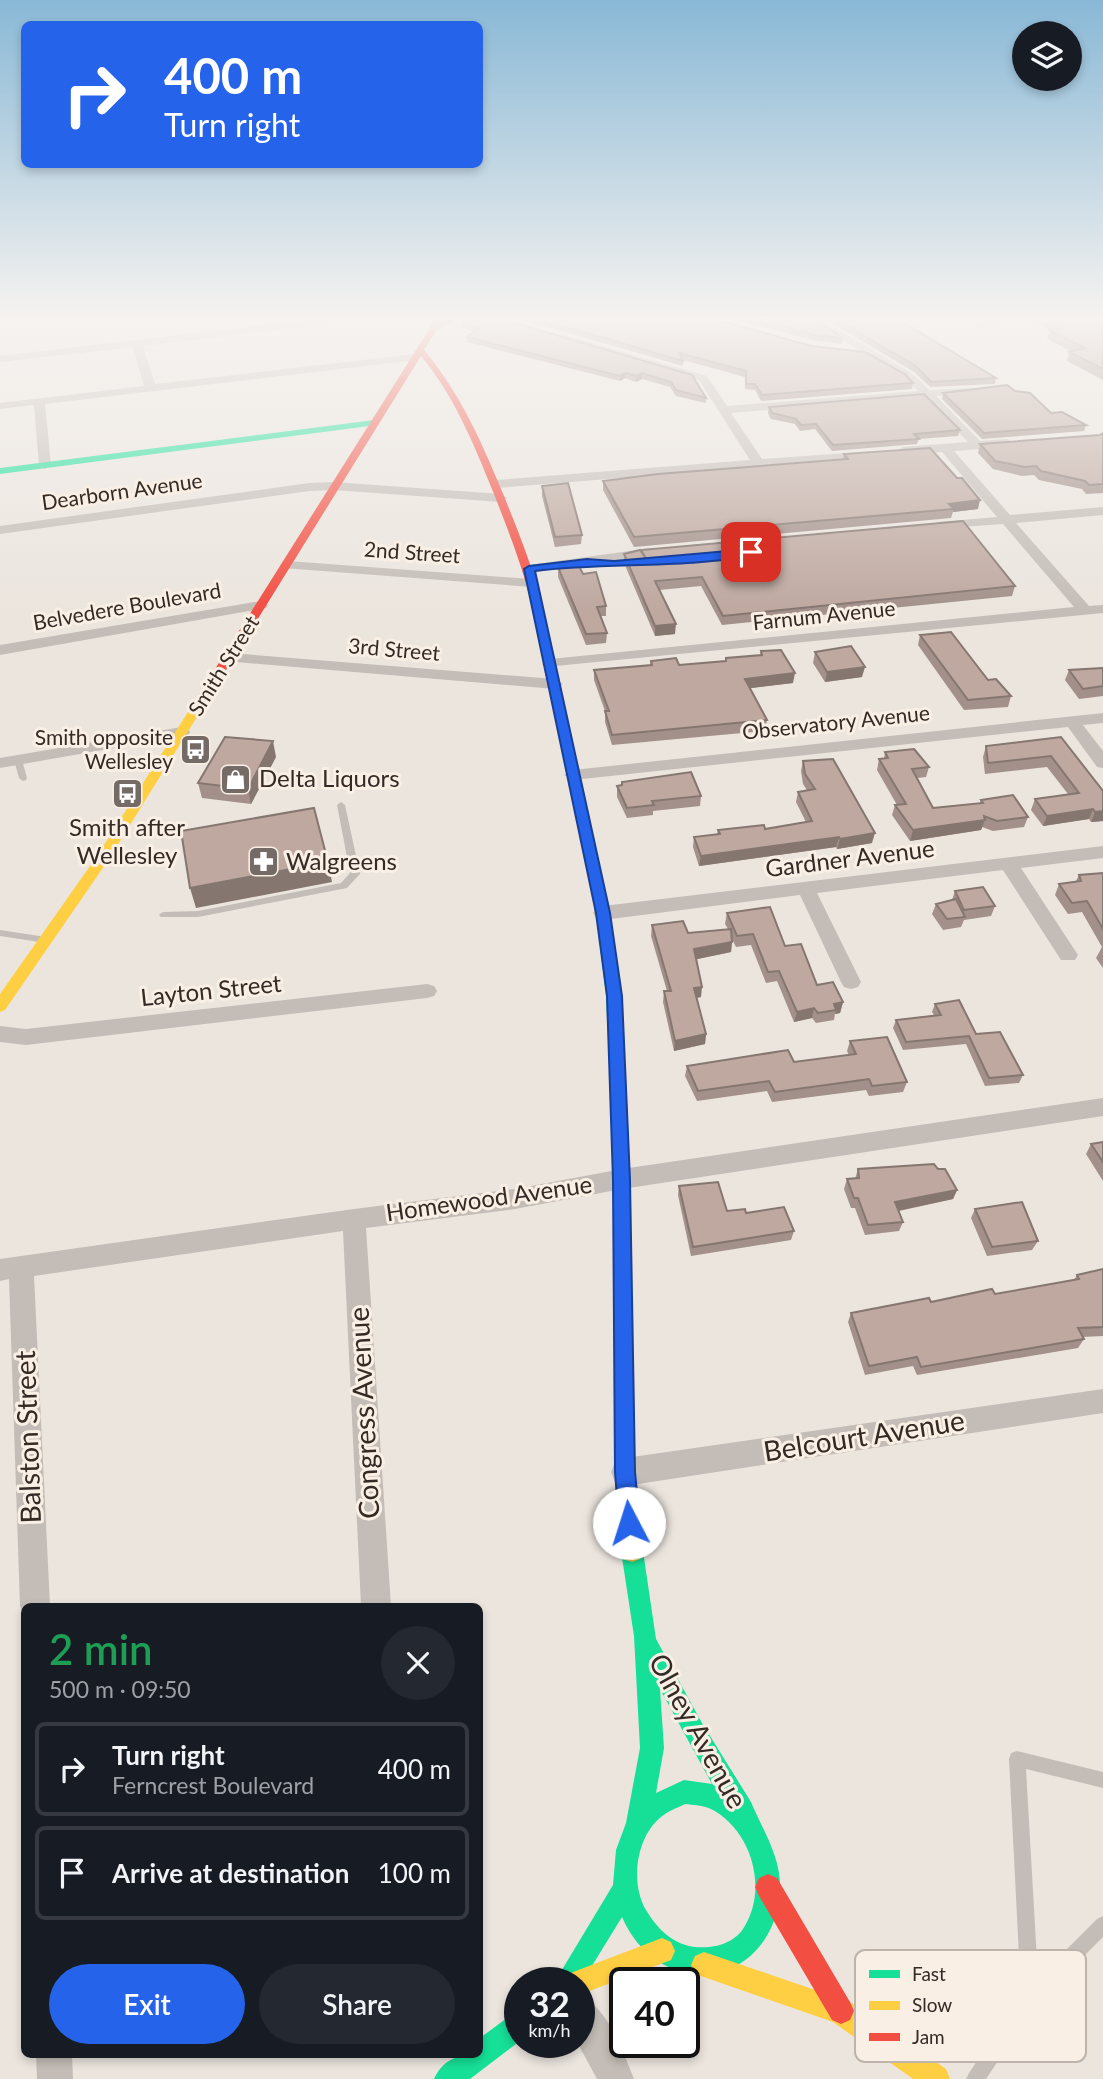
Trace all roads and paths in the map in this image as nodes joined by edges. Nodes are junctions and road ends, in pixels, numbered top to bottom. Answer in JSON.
{"nodes":[{"id":1,"x":40,"y":417,"type":"edge"},
{"id":2,"x":378,"y":417,"type":"edge"},
{"id":3,"x":467,"y":417,"type":"edge"},
{"id":4,"x":729,"y":417,"type":"edge"},
{"id":5,"x":950,"y":417,"type":"edge"},
{"id":6,"x":374,"y":423,"type":"junction"},
{"id":7,"x":1017,"y":443,"type":"edge"},
{"id":8,"x":977,"y":446,"type":"junction"},
{"id":9,"x":945,"y":448,"type":"junction"},
{"id":10,"x":758,"y":463,"type":"junction"},
{"id":11,"x":45,"y":466,"type":"junction"},
{"id":12,"x":0,"y":471,"type":"edge"},
{"id":13,"x":333,"y":486,"type":"junction"},
{"id":14,"x":499,"y":491,"type":"junction"},
{"id":15,"x":1103,"y":512,"type":"edge"},
{"id":16,"x":1103,"y":521,"type":"edge"},
{"id":17,"x":1011,"y":524,"type":"junction"},
{"id":18,"x":0,"y":530,"type":"edge"},
{"id":19,"x":926,"y":532,"type":"edge"},
{"id":20,"x":668,"y":555,"type":"edge"},
{"id":21,"x":288,"y":565,"type":"junction"},
{"id":22,"x":531,"y":576,"type":"junction"},
{"id":23,"x":261,"y":605,"type":"junction"},
{"id":24,"x":1103,"y":609,"type":"edge"},
{"id":25,"x":1085,"y":611,"type":"junction"},
{"id":26,"x":0,"y":650,"type":"edge"},
{"id":27,"x":230,"y":658,"type":"junction"},
{"id":28,"x":550,"y":664,"type":"junction"},
{"id":29,"x":555,"y":684,"type":"junction"},
{"id":30,"x":1103,"y":718,"type":"edge"},
{"id":31,"x":1072,"y":721,"type":"junction"},
{"id":32,"x":182,"y":732,"type":"junction"},
{"id":33,"x":18,"y":760,"type":"junction"},
{"id":34,"x":0,"y":763,"type":"edge"},
{"id":35,"x":1103,"y":764,"type":"edge"},
{"id":36,"x":573,"y":775,"type":"junction"},
{"id":37,"x":23,"y":778,"type":"dead end"},
{"id":38,"x":341,"y":805,"type":"dead end"},
{"id":39,"x":1103,"y":852,"type":"edge"},
{"id":40,"x":1008,"y":863,"type":"junction"},
{"id":41,"x":806,"y":889,"type":"junction"},
{"id":42,"x":603,"y":913,"type":"junction"},
{"id":43,"x":164,"y":915,"type":"dead end"},
{"id":44,"x":0,"y":933,"type":"edge"},
{"id":45,"x":46,"y":940,"type":"junction"},
{"id":46,"x":1068,"y":955,"type":"dead end"},
{"id":47,"x":851,"y":982,"type":"dead end"},
{"id":48,"x":427,"y":991,"type":"dead end"},
{"id":49,"x":0,"y":1006,"type":"edge"},
{"id":50,"x":0,"y":1034,"type":"edge"},
{"id":51,"x":1103,"y":1107,"type":"edge"},
{"id":52,"x":622,"y":1180,"type":"junction"},
{"id":53,"x":354,"y":1219,"type":"junction"},
{"id":54,"x":10,"y":1269,"type":"edge"},
{"id":55,"x":1103,"y":1401,"type":"edge"},
{"id":56,"x":625,"y":1472,"type":"junction"},
{"id":57,"x":35,"y":1603,"type":"edge"},
{"id":58,"x":376,"y":1603,"type":"edge"},
{"id":59,"x":645,"y":1636,"type":"junction"},
{"id":60,"x":1103,"y":1780,"type":"edge"},
{"id":61,"x":638,"y":1822,"type":"junction"},
{"id":62,"x":750,"y":1825,"type":"junction"},
{"id":63,"x":768,"y":1887,"type":"junction"},
{"id":64,"x":625,"y":1889,"type":"junction"},
{"id":65,"x":1103,"y":1924,"type":"edge"},
{"id":66,"x":1027,"y":1950,"type":"edge"},
{"id":67,"x":1077,"y":1950,"type":"edge"},
{"id":68,"x":662,"y":1951,"type":"junction"},
{"id":69,"x":704,"y":1965,"type":"junction"},
{"id":70,"x":577,"y":1967,"type":"edge"},
{"id":71,"x":595,"y":1976,"type":"edge"},
{"id":72,"x":841,"y":2011,"type":"junction"},
{"id":73,"x":855,"y":2021,"type":"edge"},
{"id":74,"x":504,"y":2035,"type":"edge"},
{"id":75,"x":595,"y":2038,"type":"edge"},
{"id":76,"x":483,"y":2049,"type":"edge"},
{"id":77,"x":54,"y":2058,"type":"edge"},
{"id":78,"x":912,"y":2062,"type":"edge"},
{"id":79,"x":987,"y":2062,"type":"edge"},
{"id":80,"x":55,"y":2079,"type":"edge"},
{"id":81,"x":616,"y":2079,"type":"edge"},
{"id":82,"x":936,"y":2079,"type":"edge"},
{"id":83,"x":975,"y":2079,"type":"edge"}],
"edges":[{"from":1,"to":11,"type":"street"},
{"from":2,"to":6,"type":"main road","name":"Smith Street"},
{"from":3,"to":14,"type":"main road","name":"Olney Avenue"},
{"from":4,"to":10,"type":"street"},
{"from":5,"to":8,"type":"street"},
{"from":6,"to":11,"type":"main road"},
{"from":6,"to":13,"type":"main road","name":"Smith Street"},
{"from":7,"to":8,"type":"street","name":"Dearborn Avenue"},
{"from":8,"to":9,"type":"street","name":"Dearborn Avenue"},
{"from":9,"to":10,"type":"street","name":"Dearborn Avenue"},
{"from":9,"to":17,"type":"street"},
{"from":10,"to":14,"type":"street","name":"Dearborn Avenue"},
{"from":11,"to":12,"type":"main road"},
{"from":13,"to":14,"type":"street","name":"Dearborn Avenue"},
{"from":13,"to":18,"type":"street","name":"Dearborn Avenue"},
{"from":13,"to":21,"type":"main road","name":"Smith Street"},
{"from":14,"to":22,"type":"main road","name":"Olney Avenue"},
{"from":15,"to":17,"type":"street"},
{"from":16,"to":17,"type":"street"},
{"from":17,"to":19,"type":"street"},
{"from":17,"to":25,"type":"street"},
{"from":20,"to":22,"type":"street","name":"2nd Street"},
{"from":21,"to":22,"type":"street","name":"2nd Street"},
{"from":21,"to":23,"type":"main road","name":"Smith Street"},
{"from":22,"to":28,"type":"main road","name":"Olney Avenue"},
{"from":23,"to":26,"type":"street","name":"Belvedere Boulevard"},
{"from":23,"to":27,"type":"main road","name":"Smith Street"},
{"from":24,"to":25,"type":"street","name":"Farnum Avenue"},
{"from":25,"to":28,"type":"street","name":"Farnum Avenue"},
{"from":27,"to":29,"type":"street","name":"3rd Street"},
{"from":27,"to":32,"type":"main road","name":"Smith Street"},
{"from":28,"to":29,"type":"main road","name":"Olney Avenue"},
{"from":29,"to":36,"type":"main road","name":"Olney Avenue"},
{"from":30,"to":31,"type":"street","name":"Observatory Avenue"},
{"from":31,"to":35,"type":"street"},
{"from":31,"to":36,"type":"street","name":"Observatory Avenue"},
{"from":32,"to":33,"type":"street"},
{"from":32,"to":45,"type":"main road","name":"Smith Street"},
{"from":33,"to":34,"type":"street"},
{"from":33,"to":37,"type":"lane"},
{"from":36,"to":42,"type":"main road","name":"Olney Avenue"},
{"from":38,"to":43,"type":"lane"},
{"from":39,"to":40,"type":"street","name":"Gardner Avenue"},
{"from":40,"to":41,"type":"street","name":"Gardner Avenue"},
{"from":40,"to":46,"type":"street"},
{"from":41,"to":42,"type":"street","name":"Gardner Avenue"},
{"from":41,"to":47,"type":"street"},
{"from":42,"to":52,"type":"main road","name":"Olney Avenue"},
{"from":44,"to":45,"type":"lane"},
{"from":45,"to":49,"type":"main road","name":"Smith Street"},
{"from":48,"to":50,"type":"street","name":"Layton Street"},
{"from":51,"to":52,"type":"street","name":"Homewood Avenue"},
{"from":52,"to":53,"type":"street","name":"Homewood Avenue"},
{"from":52,"to":56,"type":"main road","name":"Olney Avenue"},
{"from":53,"to":54,"type":"street","name":"Homewood Avenue"},
{"from":53,"to":58,"type":"street","name":"Congress Avenue"},
{"from":54,"to":57,"type":"street","name":"Balston Street"},
{"from":55,"to":56,"type":"street","name":"Belcourt Avenue"},
{"from":56,"to":59,"type":"main road","name":"Olney Avenue"},
{"from":59,"to":61,"type":"main road","name":"Olney Avenue"},
{"from":59,"to":62,"type":"main road","name":"Olney Avenue"},
{"from":60,"to":66,"type":"lane"},
{"from":61,"to":62,"type":"main road"},
{"from":61,"to":64,"type":"main road"},
{"from":62,"to":63,"type":"main road"},
{"from":63,"to":69,"type":"main road"},
{"from":63,"to":72,"type":"main road"},
{"from":64,"to":68,"type":"main road"},
{"from":64,"to":70,"type":"main road"},
{"from":65,"to":67,"type":"lane"},
{"from":68,"to":69,"type":"main road"},
{"from":68,"to":71,"type":"main road"},
{"from":69,"to":72,"type":"main road"},
{"from":72,"to":73,"type":"main road"},
{"from":74,"to":76,"type":"main road"},
{"from":75,"to":81,"type":"street"},
{"from":77,"to":80,"type":"street"},
{"from":78,"to":82,"type":"main road"},
{"from":79,"to":83,"type":"lane"}]}
